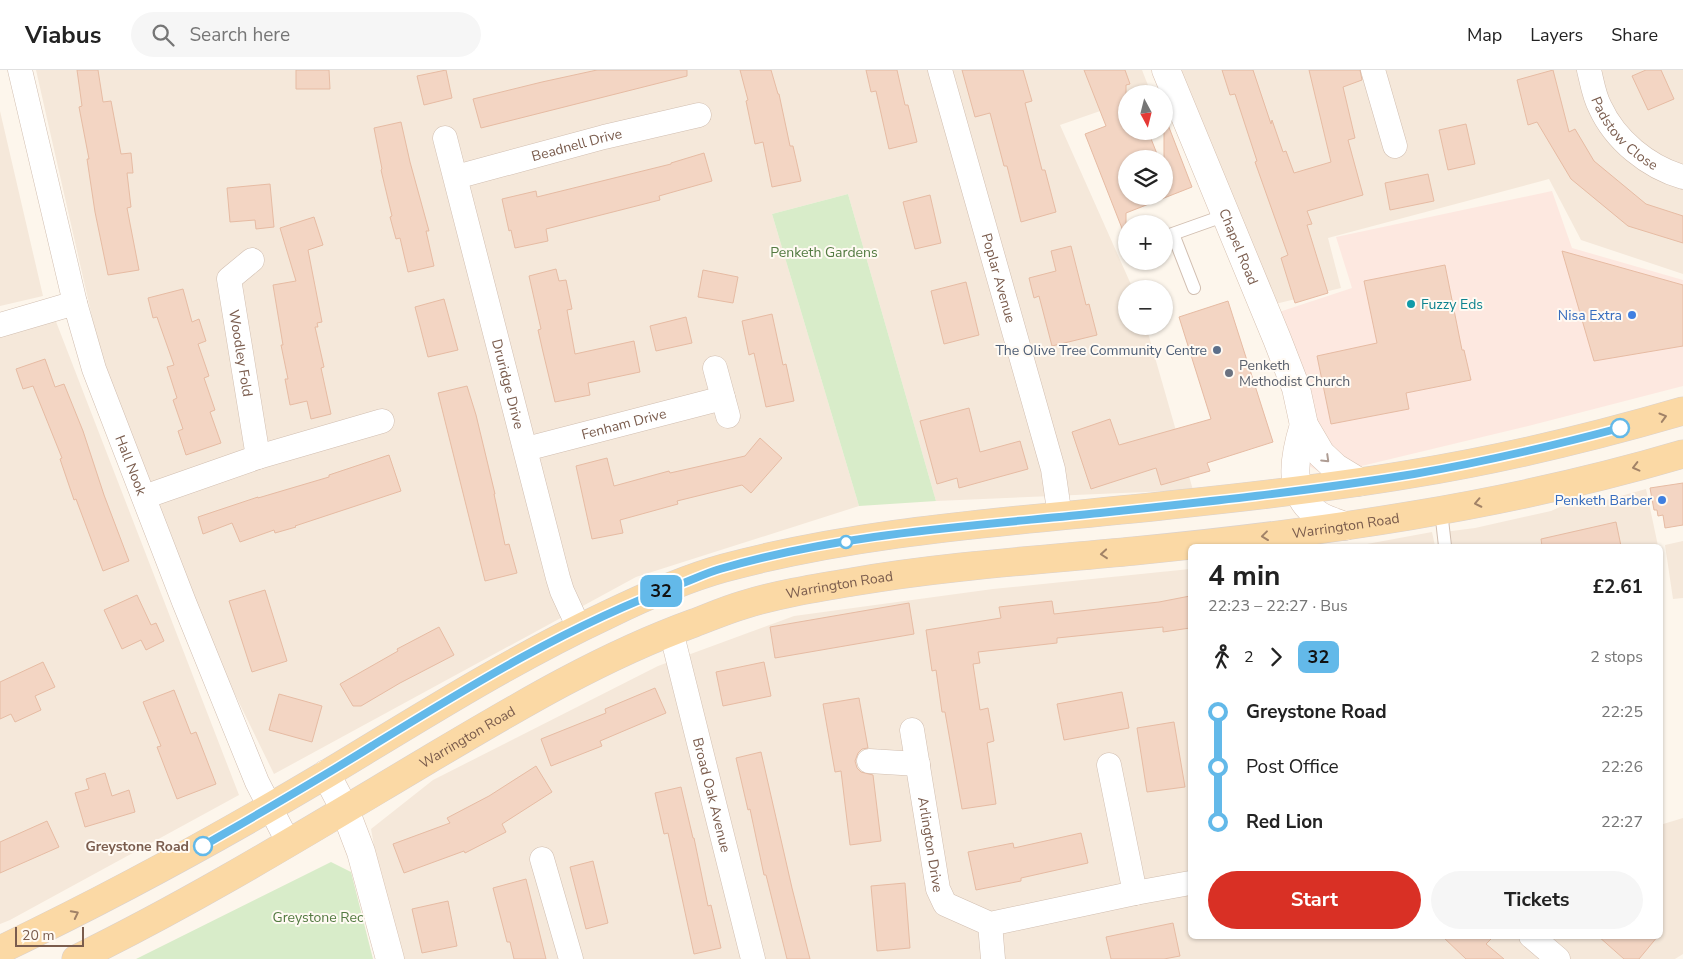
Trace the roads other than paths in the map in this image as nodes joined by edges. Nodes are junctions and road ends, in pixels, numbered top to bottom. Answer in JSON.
{"nodes":[{"id":1,"x":20,"y":70,"type":"edge"},
{"id":2,"x":940,"y":70,"type":"edge"},
{"id":3,"x":1166,"y":70,"type":"edge"},
{"id":4,"x":1373,"y":70,"type":"edge"},
{"id":5,"x":1589,"y":70,"type":"edge"},
{"id":6,"x":699,"y":115,"type":"dead end"},
{"id":7,"x":446,"y":138,"type":"dead end"},
{"id":8,"x":1394,"y":147,"type":"dead end"},
{"id":9,"x":456,"y":177,"type":"junction"},
{"id":10,"x":1683,"y":177,"type":"edge"},
{"id":11,"x":1226,"y":215,"type":"junction"},
{"id":12,"x":1173,"y":233,"type":"edge"},
{"id":13,"x":1173,"y":245,"type":"edge"},
{"id":14,"x":252,"y":260,"type":"dead end"},
{"id":15,"x":1194,"y":288,"type":"dead end"},
{"id":16,"x":75,"y":303,"type":"junction"},
{"id":17,"x":0,"y":325,"type":"edge"},
{"id":18,"x":715,"y":368,"type":"dead end"},
{"id":19,"x":1683,"y":411,"type":"edge"},
{"id":20,"x":382,"y":421,"type":"dead end"},
{"id":21,"x":1304,"y":425,"type":"junction"},
{"id":22,"x":526,"y":449,"type":"junction"},
{"id":23,"x":1683,"y":454,"type":"edge"},
{"id":24,"x":258,"y":457,"type":"junction"},
{"id":25,"x":1359,"y":482,"type":"junction"},
{"id":26,"x":1297,"y":490,"type":"junction"},
{"id":27,"x":144,"y":496,"type":"junction"},
{"id":28,"x":1441,"y":511,"type":"junction"},
{"id":29,"x":1060,"y":517,"type":"junction"},
{"id":30,"x":1345,"y":526,"type":"junction"},
{"id":31,"x":1195,"y":544,"type":"edge"},
{"id":32,"x":1445,"y":544,"type":"edge"},
{"id":33,"x":1188,"y":545,"type":"edge"},
{"id":34,"x":579,"y":628,"type":"junction"},
{"id":35,"x":671,"y":631,"type":"junction"},
{"id":36,"x":912,"y":730,"type":"dead end"},
{"id":37,"x":869,"y":761,"type":"dead end"},
{"id":38,"x":918,"y":764,"type":"junction"},
{"id":39,"x":1109,"y":765,"type":"dead end"},
{"id":40,"x":326,"y":774,"type":"junction"},
{"id":41,"x":270,"y":808,"type":"junction"},
{"id":42,"x":345,"y":810,"type":"junction"},
{"id":43,"x":289,"y":844,"type":"junction"},
{"id":44,"x":542,"y":859,"type":"dead end"},
{"id":45,"x":1188,"y":883,"type":"edge"},
{"id":46,"x":1135,"y":893,"type":"junction"},
{"id":47,"x":990,"y":924,"type":"junction"},
{"id":48,"x":1535,"y":939,"type":"edge"},
{"id":49,"x":0,"y":950,"type":"edge"},
{"id":50,"x":76,"y":959,"type":"edge"},
{"id":51,"x":390,"y":959,"type":"edge"},
{"id":52,"x":571,"y":959,"type":"edge"},
{"id":53,"x":753,"y":959,"type":"edge"},
{"id":54,"x":993,"y":959,"type":"edge"},
{"id":55,"x":1558,"y":959,"type":"edge"}],
"edges":[{"from":1,"to":16,"type":"street","name":"Hall Nook"},
{"from":2,"to":29,"type":"street","name":"Poplar Avenue"},
{"from":3,"to":11,"type":"street","name":"Chapel Road"},
{"from":4,"to":8,"type":"street"},
{"from":5,"to":10,"type":"street","name":"Padstow Close"},
{"from":6,"to":9,"type":"street","name":"Beadnell Drive"},
{"from":7,"to":9,"type":"street","name":"Druridge Drive"},
{"from":9,"to":22,"type":"street","name":"Druridge Drive"},
{"from":11,"to":12,"type":"lane"},
{"from":11,"to":21,"type":"street","name":"Chapel Road"},
{"from":13,"to":15,"type":"lane"},
{"from":14,"to":24,"type":"street","name":"Woodley Fold"},
{"from":16,"to":17,"type":"street"},
{"from":16,"to":27,"type":"street","name":"Hall Nook"},
{"from":18,"to":22,"type":"street","name":"Fenham Drive"},
{"from":25,"to":19,"type":"main road","one_way":true},
{"from":20,"to":24,"type":"street"},
{"from":21,"to":25,"type":"street","name":"Chapel Road","one_way":true},
{"from":21,"to":26,"type":"street","name":"Chapel Road"},
{"from":22,"to":34,"type":"street","name":"Druridge Drive"},
{"from":23,"to":28,"type":"main road","name":"Warrington Road","one_way":true},
{"from":24,"to":27,"type":"street"},
{"from":25,"to":26,"type":"main road"},
{"from":26,"to":29,"type":"main road"},
{"from":26,"to":30,"type":"street"},
{"from":27,"to":41,"type":"street","name":"Hall Nook"},
{"from":28,"to":30,"type":"main road","name":"Warrington Road"},
{"from":28,"to":32,"type":"lane"},
{"from":29,"to":34,"type":"main road"},
{"from":30,"to":31,"type":"main road","name":"Warrington Road","one_way":true},
{"from":33,"to":35,"type":"main road","name":"Warrington Road","one_way":true},
{"from":34,"to":40,"type":"main road"},
{"from":35,"to":42,"type":"main road","name":"Warrington Road"},
{"from":35,"to":53,"type":"street","name":"Broad Oak Avenue"},
{"from":36,"to":38,"type":"street","name":"Arlington Drive"},
{"from":37,"to":38,"type":"street"},
{"from":38,"to":47,"type":"street","name":"Arlington Drive"},
{"from":39,"to":46,"type":"street"},
{"from":40,"to":41,"type":"main road"},
{"from":40,"to":42,"type":"street"},
{"from":41,"to":43,"type":"street","name":"Hall Nook"},
{"from":49,"to":41,"type":"main road","one_way":true},
{"from":42,"to":43,"type":"main road","name":"Warrington Road"},
{"from":42,"to":51,"type":"street"},
{"from":43,"to":50,"type":"main road","name":"Warrington Road"},
{"from":44,"to":52,"type":"street"},
{"from":45,"to":46,"type":"street"},
{"from":46,"to":47,"type":"street"},
{"from":47,"to":54,"type":"street"},
{"from":48,"to":55,"type":"street"}]}
